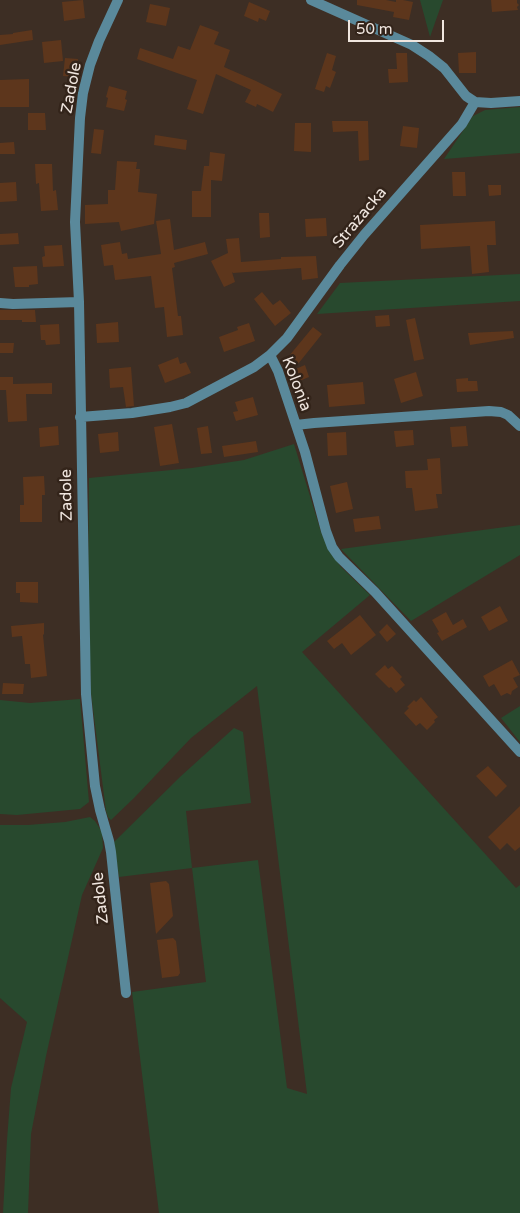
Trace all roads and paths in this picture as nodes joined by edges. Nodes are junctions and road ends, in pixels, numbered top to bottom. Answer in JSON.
{"nodes":[{"id":1,"x":118,"y":0,"type":"edge"},
{"id":2,"x":311,"y":0,"type":"edge"},
{"id":3,"x":520,"y":101,"type":"edge"},
{"id":4,"x":475,"y":102,"type":"junction"},
{"id":5,"x":78,"y":302,"type":"junction"},
{"id":6,"x":0,"y":303,"type":"edge"},
{"id":7,"x":270,"y":356,"type":"junction"},
{"id":8,"x":80,"y":417,"type":"junction"},
{"id":9,"x":296,"y":425,"type":"junction"},
{"id":10,"x":520,"y":426,"type":"edge"},
{"id":11,"x":520,"y":752,"type":"edge"},
{"id":12,"x":126,"y":993,"type":"dead end"}],
"edges":[{"from":1,"to":5,"type":"street","name":"Zadole"},
{"from":2,"to":4,"type":"street"},
{"from":3,"to":4,"type":"street"},
{"from":4,"to":7,"type":"street","name":"Strażacka"},
{"from":5,"to":6,"type":"street"},
{"from":5,"to":8,"type":"street","name":"Zadole"},
{"from":7,"to":8,"type":"street","name":"Kolonia"},
{"from":7,"to":9,"type":"street","name":"Kolonia"},
{"from":8,"to":12,"type":"street","name":"Zadole"},
{"from":9,"to":10,"type":"street","name":"Kolonia"},
{"from":9,"to":11,"type":"street"}]}
